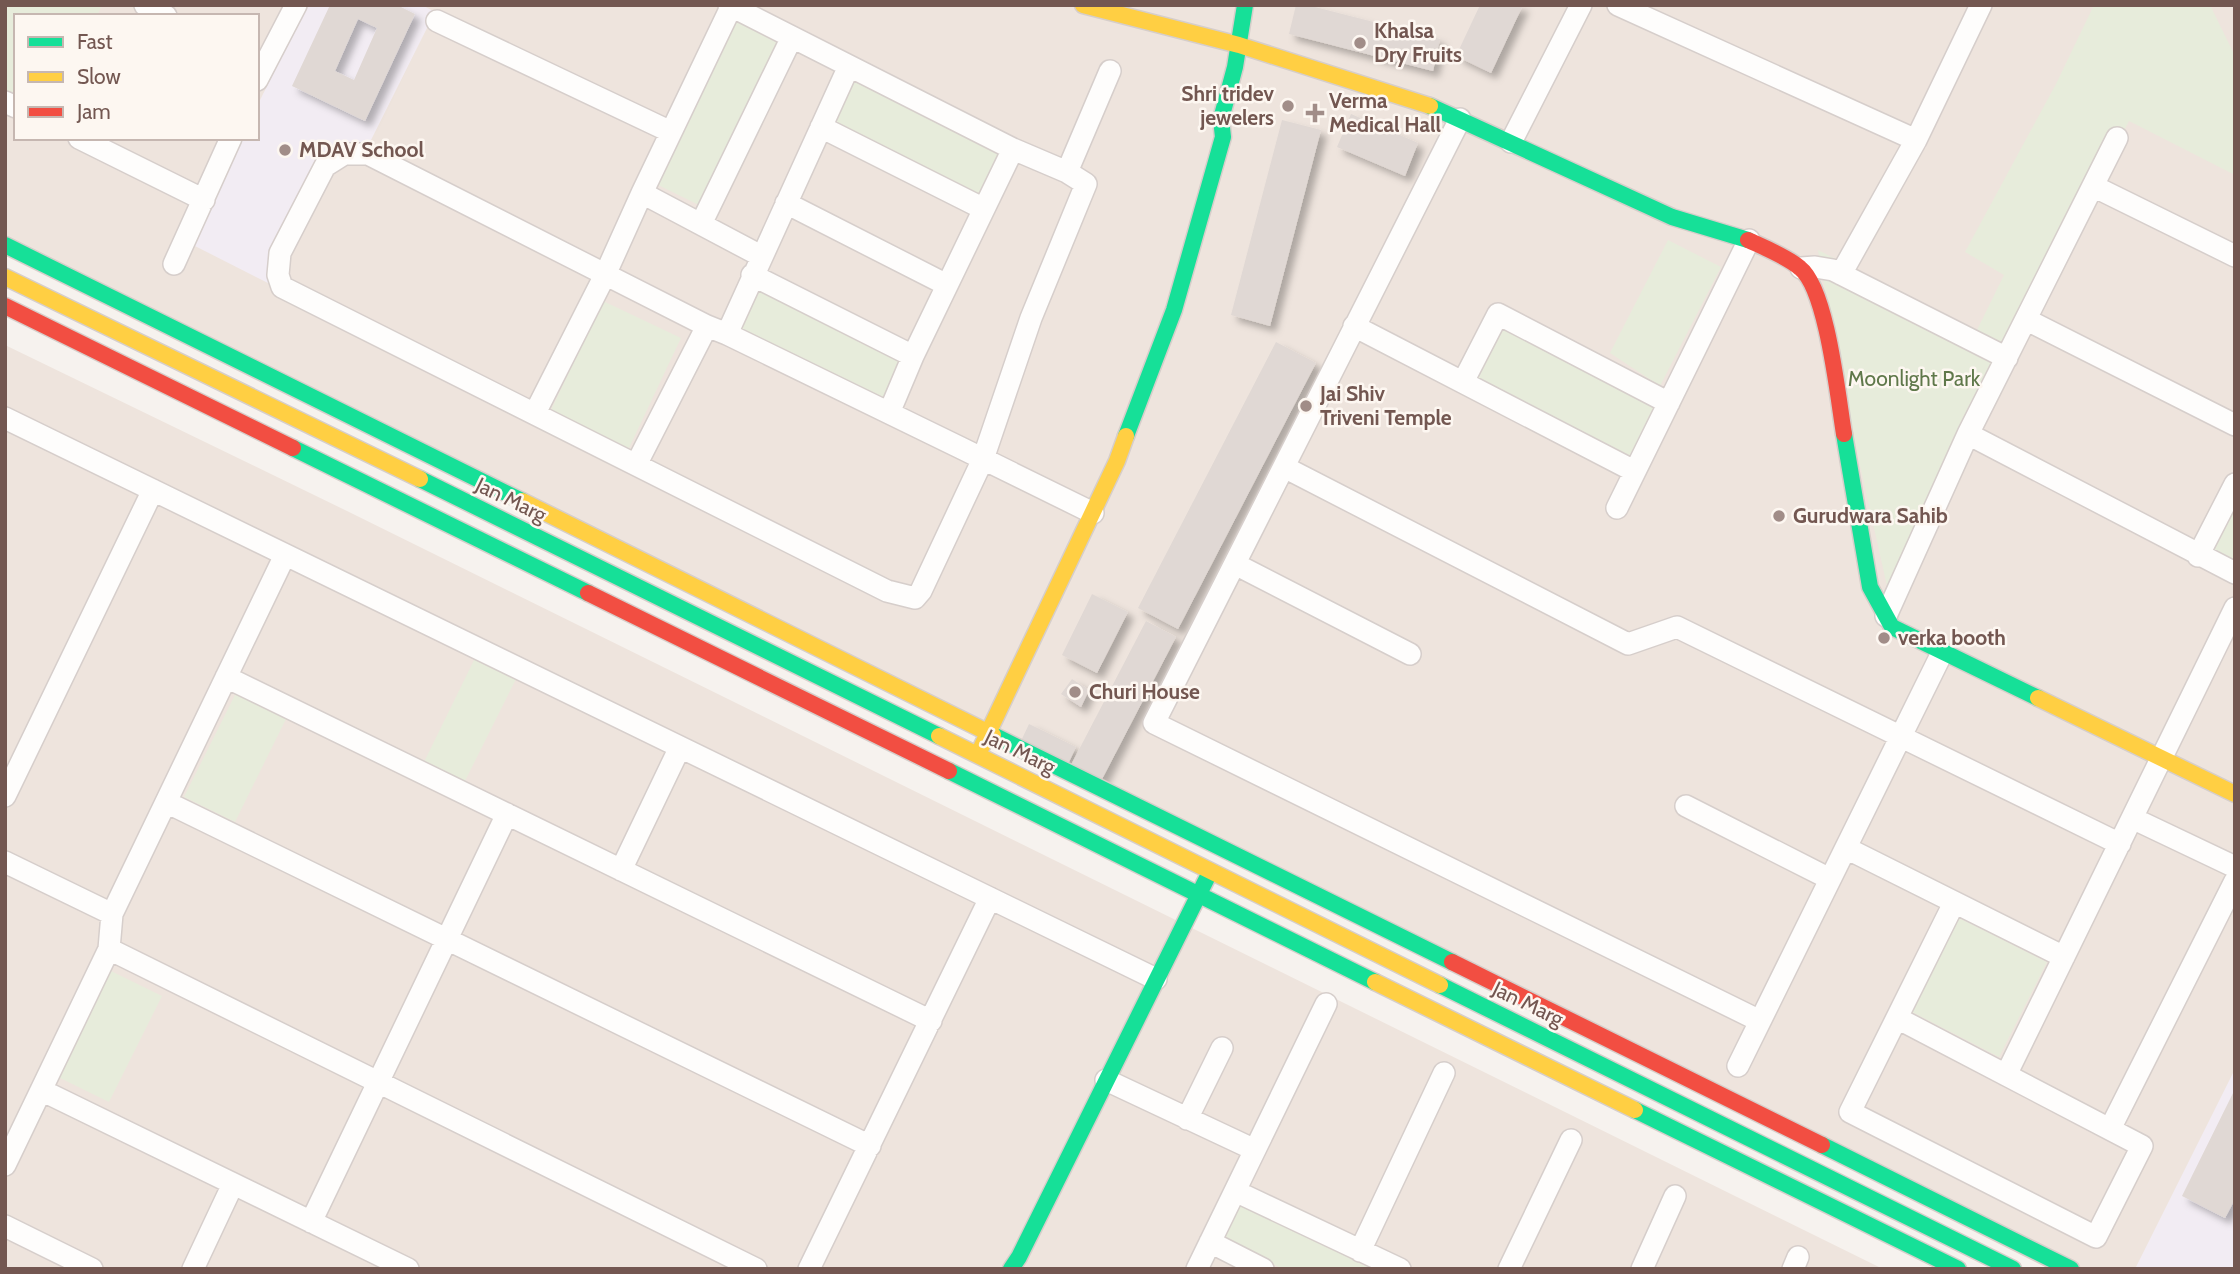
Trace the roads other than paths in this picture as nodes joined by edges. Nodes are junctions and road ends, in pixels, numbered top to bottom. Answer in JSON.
{"nodes":[{"id":1,"x":145,"y":5,"type":"edge"},
{"id":2,"x":296,"y":5,"type":"edge"},
{"id":3,"x":1083,"y":5,"type":"edge"},
{"id":4,"x":1245,"y":5,"type":"edge"},
{"id":5,"x":1581,"y":5,"type":"edge"},
{"id":6,"x":1618,"y":5,"type":"edge"},
{"id":7,"x":1982,"y":5,"type":"edge"},
{"id":8,"x":731,"y":6,"type":"edge"},
{"id":9,"x":162,"y":14,"type":"edge"},
{"id":10,"x":438,"y":21,"type":"dead end"},
{"id":11,"x":792,"y":37,"type":"junction"},
{"id":12,"x":1250,"y":45,"type":"junction"},
{"id":13,"x":849,"y":66,"type":"junction"},
{"id":14,"x":260,"y":69,"type":"edge"},
{"id":15,"x":1110,"y":71,"type":"dead end"},
{"id":16,"x":1460,"y":119,"type":"junction"},
{"id":17,"x":821,"y":127,"type":"junction"},
{"id":18,"x":671,"y":132,"type":"junction"},
{"id":19,"x":2117,"y":138,"type":"dead end"},
{"id":20,"x":1916,"y":139,"type":"junction"},
{"id":21,"x":83,"y":140,"type":"edge"},
{"id":22,"x":230,"y":140,"type":"edge"},
{"id":23,"x":1511,"y":142,"type":"junction"},
{"id":24,"x":1013,"y":149,"type":"junction"},
{"id":25,"x":1067,"y":172,"type":"junction"},
{"id":26,"x":2093,"y":186,"type":"junction"},
{"id":27,"x":642,"y":193,"type":"junction"},
{"id":28,"x":204,"y":200,"type":"junction"},
{"id":29,"x":786,"y":204,"type":"junction"},
{"id":30,"x":984,"y":209,"type":"junction"},
{"id":31,"x":701,"y":225,"type":"junction"},
{"id":32,"x":1749,"y":240,"type":"junction"},
{"id":33,"x":5,"y":245,"type":"edge"},
{"id":34,"x":2235,"y":256,"type":"edge"},
{"id":35,"x":174,"y":264,"type":"dead end"},
{"id":36,"x":757,"y":266,"type":"junction"},
{"id":37,"x":1801,"y":268,"type":"junction"},
{"id":38,"x":1841,"y":274,"type":"junction"},
{"id":39,"x":606,"y":275,"type":"junction"},
{"id":40,"x":5,"y":277,"type":"edge"},
{"id":41,"x":947,"y":285,"type":"junction"},
{"id":42,"x":5,"y":306,"type":"edge"},
{"id":43,"x":2028,"y":320,"type":"junction"},
{"id":44,"x":707,"y":326,"type":"junction"},
{"id":45,"x":1354,"y":326,"type":"junction"},
{"id":46,"x":727,"y":334,"type":"junction"},
{"id":47,"x":913,"y":356,"type":"junction"},
{"id":48,"x":2007,"y":358,"type":"junction"},
{"id":49,"x":1463,"y":382,"type":"junction"},
{"id":50,"x":1669,"y":403,"type":"junction"},
{"id":51,"x":535,"y":413,"type":"junction"},
{"id":52,"x":889,"y":413,"type":"junction"},
{"id":53,"x":2235,"y":425,"type":"edge"},
{"id":54,"x":8,"y":426,"type":"edge"},
{"id":55,"x":1968,"y":435,"type":"junction"},
{"id":56,"x":983,"y":459,"type":"junction"},
{"id":57,"x":637,"y":463,"type":"junction"},
{"id":58,"x":1284,"y":467,"type":"junction"},
{"id":59,"x":1634,"y":471,"type":"junction"},
{"id":60,"x":2235,"y":484,"type":"edge"},
{"id":61,"x":153,"y":490,"type":"junction"},
{"id":62,"x":1617,"y":508,"type":"dead end"},
{"id":63,"x":1093,"y":513,"type":"junction"},
{"id":64,"x":285,"y":555,"type":"junction"},
{"id":65,"x":2199,"y":556,"type":"junction"},
{"id":66,"x":1235,"y":564,"type":"junction"},
{"id":67,"x":2235,"y":573,"type":"edge"},
{"id":68,"x":2235,"y":608,"type":"edge"},
{"id":69,"x":1885,"y":616,"type":"junction"},
{"id":70,"x":1942,"y":653,"type":"junction"},
{"id":71,"x":1410,"y":654,"type":"dead end"},
{"id":72,"x":226,"y":677,"type":"junction"},
{"id":73,"x":989,"y":731,"type":"junction"},
{"id":74,"x":1900,"y":738,"type":"junction"},
{"id":75,"x":680,"y":747,"type":"junction"},
{"id":76,"x":977,"y":755,"type":"junction"},
{"id":77,"x":2162,"y":759,"type":"junction"},
{"id":78,"x":966,"y":779,"type":"junction"},
{"id":79,"x":2235,"y":794,"type":"edge"},
{"id":80,"x":5,"y":796,"type":"edge"},
{"id":81,"x":166,"y":802,"type":"junction"},
{"id":82,"x":1686,"y":806,"type":"dead end"},
{"id":83,"x":507,"y":814,"type":"junction"},
{"id":84,"x":2132,"y":818,"type":"junction"},
{"id":85,"x":2120,"y":844,"type":"junction"},
{"id":86,"x":1846,"y":849,"type":"junction"},
{"id":87,"x":5,"y":862,"type":"edge"},
{"id":88,"x":2235,"y":867,"type":"edge"},
{"id":89,"x":621,"y":870,"type":"junction"},
{"id":90,"x":1210,"y":870,"type":"junction"},
{"id":91,"x":1830,"y":879,"type":"junction"},
{"id":92,"x":2235,"y":881,"type":"edge"},
{"id":93,"x":1199,"y":893,"type":"junction"},
{"id":94,"x":990,"y":898,"type":"junction"},
{"id":95,"x":1954,"y":903,"type":"junction"},
{"id":96,"x":112,"y":914,"type":"junction"},
{"id":97,"x":447,"y":939,"type":"junction"},
{"id":98,"x":109,"y":949,"type":"junction"},
{"id":99,"x":2064,"y":957,"type":"junction"},
{"id":100,"x":1156,"y":979,"type":"junction"},
{"id":101,"x":1326,"y":1004,"type":"dead end"},
{"id":102,"x":1897,"y":1018,"type":"junction"},
{"id":103,"x":930,"y":1021,"type":"junction"},
{"id":104,"x":1760,"y":1021,"type":"junction"},
{"id":105,"x":1222,"y":1048,"type":"dead end"},
{"id":106,"x":1738,"y":1066,"type":"dead end"},
{"id":107,"x":1444,"y":1073,"type":"dead end"},
{"id":108,"x":2006,"y":1075,"type":"junction"},
{"id":109,"x":1106,"y":1080,"type":"junction"},
{"id":110,"x":379,"y":1081,"type":"junction"},
{"id":111,"x":41,"y":1090,"type":"junction"},
{"id":112,"x":1186,"y":1119,"type":"junction"},
{"id":113,"x":2110,"y":1129,"type":"junction"},
{"id":114,"x":1571,"y":1140,"type":"dead end"},
{"id":115,"x":870,"y":1146,"type":"junction"},
{"id":116,"x":1255,"y":1150,"type":"junction"},
{"id":117,"x":5,"y":1165,"type":"edge"},
{"id":118,"x":233,"y":1184,"type":"junction"},
{"id":119,"x":1235,"y":1191,"type":"junction"},
{"id":120,"x":1675,"y":1196,"type":"dead end"},
{"id":121,"x":311,"y":1222,"type":"junction"},
{"id":122,"x":5,"y":1226,"type":"edge"},
{"id":123,"x":1210,"y":1242,"type":"junction"},
{"id":124,"x":1360,"y":1251,"type":"junction"},
{"id":125,"x":92,"y":1269,"type":"edge"},
{"id":126,"x":192,"y":1269,"type":"edge"},
{"id":127,"x":408,"y":1269,"type":"edge"},
{"id":128,"x":756,"y":1269,"type":"edge"},
{"id":129,"x":809,"y":1269,"type":"edge"},
{"id":130,"x":1011,"y":1269,"type":"edge"},
{"id":131,"x":1197,"y":1269,"type":"edge"},
{"id":132,"x":1263,"y":1269,"type":"edge"},
{"id":133,"x":1399,"y":1269,"type":"edge"},
{"id":134,"x":1509,"y":1269,"type":"edge"},
{"id":135,"x":1642,"y":1269,"type":"edge"},
{"id":136,"x":1958,"y":1269,"type":"edge"},
{"id":137,"x":2013,"y":1269,"type":"edge"},
{"id":138,"x":2071,"y":1269,"type":"edge"}],
"edges":[{"from":1,"to":9,"type":"street"},
{"from":2,"to":14,"type":"street"},
{"from":3,"to":12,"type":"street"},
{"from":4,"to":12,"type":"street"},
{"from":5,"to":23,"type":"street"},
{"from":6,"to":20,"type":"street"},
{"from":7,"to":20,"type":"street"},
{"from":8,"to":11,"type":"street"},
{"from":8,"to":18,"type":"street"},
{"from":10,"to":18,"type":"street"},
{"from":11,"to":13,"type":"street"},
{"from":11,"to":31,"type":"street"},
{"from":12,"to":16,"type":"street"},
{"from":12,"to":63,"type":"street"},
{"from":13,"to":17,"type":"street"},
{"from":13,"to":24,"type":"street"},
{"from":15,"to":25,"type":"street"},
{"from":16,"to":23,"type":"street"},
{"from":16,"to":45,"type":"street"},
{"from":17,"to":29,"type":"street"},
{"from":17,"to":30,"type":"street"},
{"from":18,"to":27,"type":"street"},
{"from":19,"to":26,"type":"street"},
{"from":20,"to":38,"type":"street"},
{"from":21,"to":28,"type":"street"},
{"from":22,"to":28,"type":"street"},
{"from":23,"to":32,"type":"street"},
{"from":24,"to":25,"type":"street"},
{"from":24,"to":30,"type":"street"},
{"from":25,"to":56,"type":"street"},
{"from":26,"to":34,"type":"street"},
{"from":26,"to":43,"type":"street"},
{"from":27,"to":31,"type":"street"},
{"from":27,"to":39,"type":"street"},
{"from":28,"to":35,"type":"street"},
{"from":29,"to":36,"type":"street"},
{"from":29,"to":41,"type":"street"},
{"from":30,"to":41,"type":"street"},
{"from":31,"to":36,"type":"street"},
{"from":32,"to":37,"type":"street"},
{"from":32,"to":50,"type":"street"},
{"from":33,"to":73,"type":"street"},
{"from":36,"to":46,"type":"street"},
{"from":36,"to":47,"type":"street"},
{"from":37,"to":38,"type":"street"},
{"from":37,"to":69,"type":"street"},
{"from":38,"to":48,"type":"street"},
{"from":39,"to":44,"type":"street"},
{"from":39,"to":51,"type":"street"},
{"from":39,"to":51,"type":"street"},
{"from":40,"to":76,"type":"street","name":"Jan Marg"},
{"from":41,"to":47,"type":"street"},
{"from":42,"to":78,"type":"street"},
{"from":43,"to":48,"type":"street"},
{"from":43,"to":53,"type":"street"},
{"from":44,"to":46,"type":"street"},
{"from":44,"to":57,"type":"street"},
{"from":45,"to":49,"type":"street"},
{"from":45,"to":58,"type":"street"},
{"from":46,"to":52,"type":"street"},
{"from":47,"to":52,"type":"street"},
{"from":48,"to":55,"type":"street"},
{"from":49,"to":50,"type":"street"},
{"from":49,"to":59,"type":"street"},
{"from":50,"to":59,"type":"street"},
{"from":51,"to":57,"type":"street"},
{"from":52,"to":56,"type":"street"},
{"from":54,"to":61,"type":"street"},
{"from":55,"to":65,"type":"street"},
{"from":55,"to":69,"type":"street"},
{"from":56,"to":57,"type":"street"},
{"from":56,"to":63,"type":"street"},
{"from":58,"to":66,"type":"street"},
{"from":58,"to":74,"type":"street"},
{"from":59,"to":62,"type":"street"},
{"from":60,"to":65,"type":"street"},
{"from":61,"to":64,"type":"street"},
{"from":61,"to":80,"type":"street"},
{"from":63,"to":73,"type":"street"},
{"from":64,"to":72,"type":"street"},
{"from":64,"to":75,"type":"street"},
{"from":65,"to":67,"type":"street"},
{"from":66,"to":71,"type":"street"},
{"from":66,"to":104,"type":"street"},
{"from":68,"to":77,"type":"street"},
{"from":69,"to":70,"type":"street"},
{"from":70,"to":74,"type":"street"},
{"from":70,"to":77,"type":"street"},
{"from":72,"to":81,"type":"street"},
{"from":72,"to":83,"type":"street"},
{"from":73,"to":76,"type":"street"},
{"from":73,"to":138,"type":"street"},
{"from":74,"to":85,"type":"street"},
{"from":74,"to":86,"type":"street"},
{"from":75,"to":89,"type":"street"},
{"from":75,"to":94,"type":"street"},
{"from":76,"to":78,"type":"street"},
{"from":76,"to":90,"type":"street","name":"Jan Marg"},
{"from":77,"to":79,"type":"street"},
{"from":77,"to":84,"type":"street"},
{"from":78,"to":93,"type":"street"},
{"from":81,"to":96,"type":"street"},
{"from":81,"to":97,"type":"street"},
{"from":82,"to":91,"type":"street"},
{"from":83,"to":89,"type":"street"},
{"from":83,"to":97,"type":"street"},
{"from":84,"to":85,"type":"street"},
{"from":84,"to":88,"type":"street"},
{"from":85,"to":99,"type":"street"},
{"from":86,"to":91,"type":"street"},
{"from":86,"to":95,"type":"street"},
{"from":87,"to":96,"type":"street"},
{"from":89,"to":103,"type":"street"},
{"from":90,"to":93,"type":"street"},
{"from":90,"to":137,"type":"street","name":"Jan Marg"},
{"from":91,"to":104,"type":"street"},
{"from":92,"to":113,"type":"street"},
{"from":93,"to":100,"type":"street"},
{"from":93,"to":136,"type":"street"},
{"from":94,"to":100,"type":"street"},
{"from":94,"to":103,"type":"street"},
{"from":95,"to":99,"type":"street"},
{"from":95,"to":102,"type":"street"},
{"from":96,"to":98,"type":"street"},
{"from":97,"to":110,"type":"street"},
{"from":97,"to":115,"type":"street"},
{"from":98,"to":110,"type":"street"},
{"from":98,"to":111,"type":"street"},
{"from":99,"to":108,"type":"street"},
{"from":100,"to":109,"type":"street"},
{"from":101,"to":116,"type":"street"},
{"from":102,"to":108,"type":"street"},
{"from":102,"to":113,"type":"street"},
{"from":103,"to":115,"type":"street"},
{"from":104,"to":106,"type":"street"},
{"from":105,"to":112,"type":"street"},
{"from":107,"to":124,"type":"street"},
{"from":108,"to":113,"type":"street"},
{"from":109,"to":112,"type":"street"},
{"from":109,"to":130,"type":"street"},
{"from":110,"to":121,"type":"street"},
{"from":110,"to":128,"type":"street"},
{"from":111,"to":117,"type":"street"},
{"from":111,"to":118,"type":"street"},
{"from":112,"to":116,"type":"street"},
{"from":114,"to":134,"type":"street"},
{"from":115,"to":129,"type":"street"},
{"from":116,"to":119,"type":"street"},
{"from":118,"to":121,"type":"street"},
{"from":118,"to":126,"type":"street"},
{"from":119,"to":123,"type":"street"},
{"from":119,"to":124,"type":"street"},
{"from":120,"to":135,"type":"street"},
{"from":121,"to":127,"type":"street"},
{"from":122,"to":125,"type":"street"},
{"from":123,"to":131,"type":"street"},
{"from":123,"to":132,"type":"street"},
{"from":124,"to":133,"type":"street"}]}
